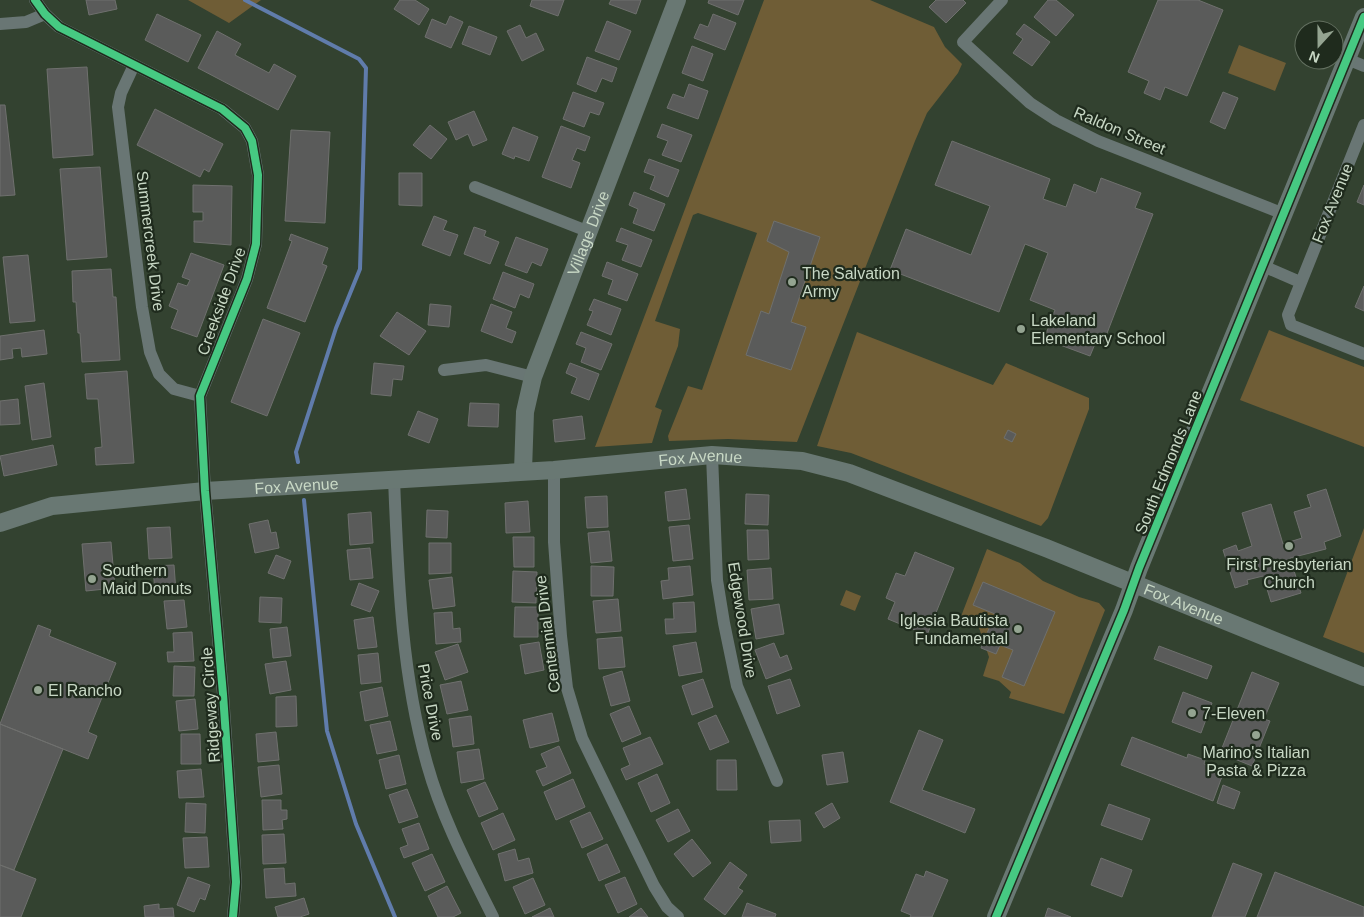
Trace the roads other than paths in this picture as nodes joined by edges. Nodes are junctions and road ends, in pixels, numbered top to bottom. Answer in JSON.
{"nodes":[{"id":1,"x":35,"y":0,"type":"edge"},
{"id":2,"x":677,"y":0,"type":"edge"},
{"id":3,"x":1002,"y":0,"type":"edge"},
{"id":4,"x":46,"y":14,"type":"junction"},
{"id":5,"x":1364,"y":17,"type":"edge"},
{"id":6,"x":0,"y":24,"type":"edge"},
{"id":7,"x":1347,"y":59,"type":"junction"},
{"id":8,"x":134,"y":65,"type":"junction"},
{"id":9,"x":1364,"y":66,"type":"edge"},
{"id":10,"x":1364,"y":125,"type":"edge"},
{"id":11,"x":475,"y":187,"type":"dead end"},
{"id":12,"x":1284,"y":214,"type":"junction"},
{"id":13,"x":587,"y":231,"type":"junction"},
{"id":14,"x":1263,"y":266,"type":"junction"},
{"id":15,"x":1300,"y":282,"type":"junction"},
{"id":16,"x":1364,"y":354,"type":"edge"},
{"id":17,"x":444,"y":370,"type":"dead end"},
{"id":18,"x":533,"y":376,"type":"junction"},
{"id":19,"x":200,"y":396,"type":"junction"},
{"id":20,"x":712,"y":456,"type":"junction"},
{"id":21,"x":554,"y":470,"type":"junction"},
{"id":22,"x":523,"y":471,"type":"junction"},
{"id":23,"x":394,"y":479,"type":"junction"},
{"id":24,"x":205,"y":491,"type":"junction"},
{"id":25,"x":0,"y":523,"type":"edge"},
{"id":26,"x":1133,"y":585,"type":"junction"},
{"id":27,"x":1364,"y":677,"type":"edge"},
{"id":28,"x":777,"y":781,"type":"dead end"},
{"id":29,"x":233,"y":917,"type":"edge"},
{"id":30,"x":493,"y":917,"type":"edge"},
{"id":31,"x":678,"y":917,"type":"edge"},
{"id":32,"x":996,"y":917,"type":"edge"}],
"edges":[{"from":1,"to":4,"type":"street","name":"Creekside Drive"},
{"from":2,"to":13,"type":"street","name":"Village Drive"},
{"from":3,"to":12,"type":"street","name":"Raldon Street"},
{"from":4,"to":6,"type":"street"},
{"from":4,"to":8,"type":"street","name":"Creekside Drive"},
{"from":5,"to":7,"type":"street","name":"South Edmonds Lane"},
{"from":7,"to":9,"type":"street"},
{"from":7,"to":12,"type":"street","name":"South Edmonds Lane"},
{"from":8,"to":19,"type":"street","name":"Summercreek Drive"},
{"from":8,"to":19,"type":"street","name":"Creekside Drive"},
{"from":10,"to":15,"type":"street","name":"Fox Avenue"},
{"from":11,"to":13,"type":"street"},
{"from":12,"to":14,"type":"street","name":"South Edmonds Lane"},
{"from":13,"to":18,"type":"street","name":"Village Drive"},
{"from":14,"to":15,"type":"street"},
{"from":14,"to":26,"type":"street","name":"South Edmonds Lane"},
{"from":15,"to":16,"type":"street","name":"Fox Avenue"},
{"from":17,"to":18,"type":"street"},
{"from":18,"to":22,"type":"street","name":"Village Drive"},
{"from":19,"to":24,"type":"street","name":"Creekside Drive"},
{"from":20,"to":21,"type":"street","name":"Fox Avenue"},
{"from":20,"to":26,"type":"street","name":"Fox Avenue"},
{"from":20,"to":28,"type":"street","name":"Edgewood Drive"},
{"from":21,"to":22,"type":"street","name":"Fox Avenue"},
{"from":21,"to":31,"type":"street","name":"Centennial Drive"},
{"from":22,"to":23,"type":"street","name":"Fox Avenue"},
{"from":23,"to":24,"type":"street","name":"Fox Avenue"},
{"from":23,"to":30,"type":"street","name":"Price Drive"},
{"from":24,"to":25,"type":"street","name":"Fox Avenue"},
{"from":24,"to":29,"type":"street","name":"Ridgeway Circle"},
{"from":26,"to":27,"type":"street","name":"Fox Avenue"},
{"from":26,"to":32,"type":"street","name":"South Edmonds Lane"}]}
